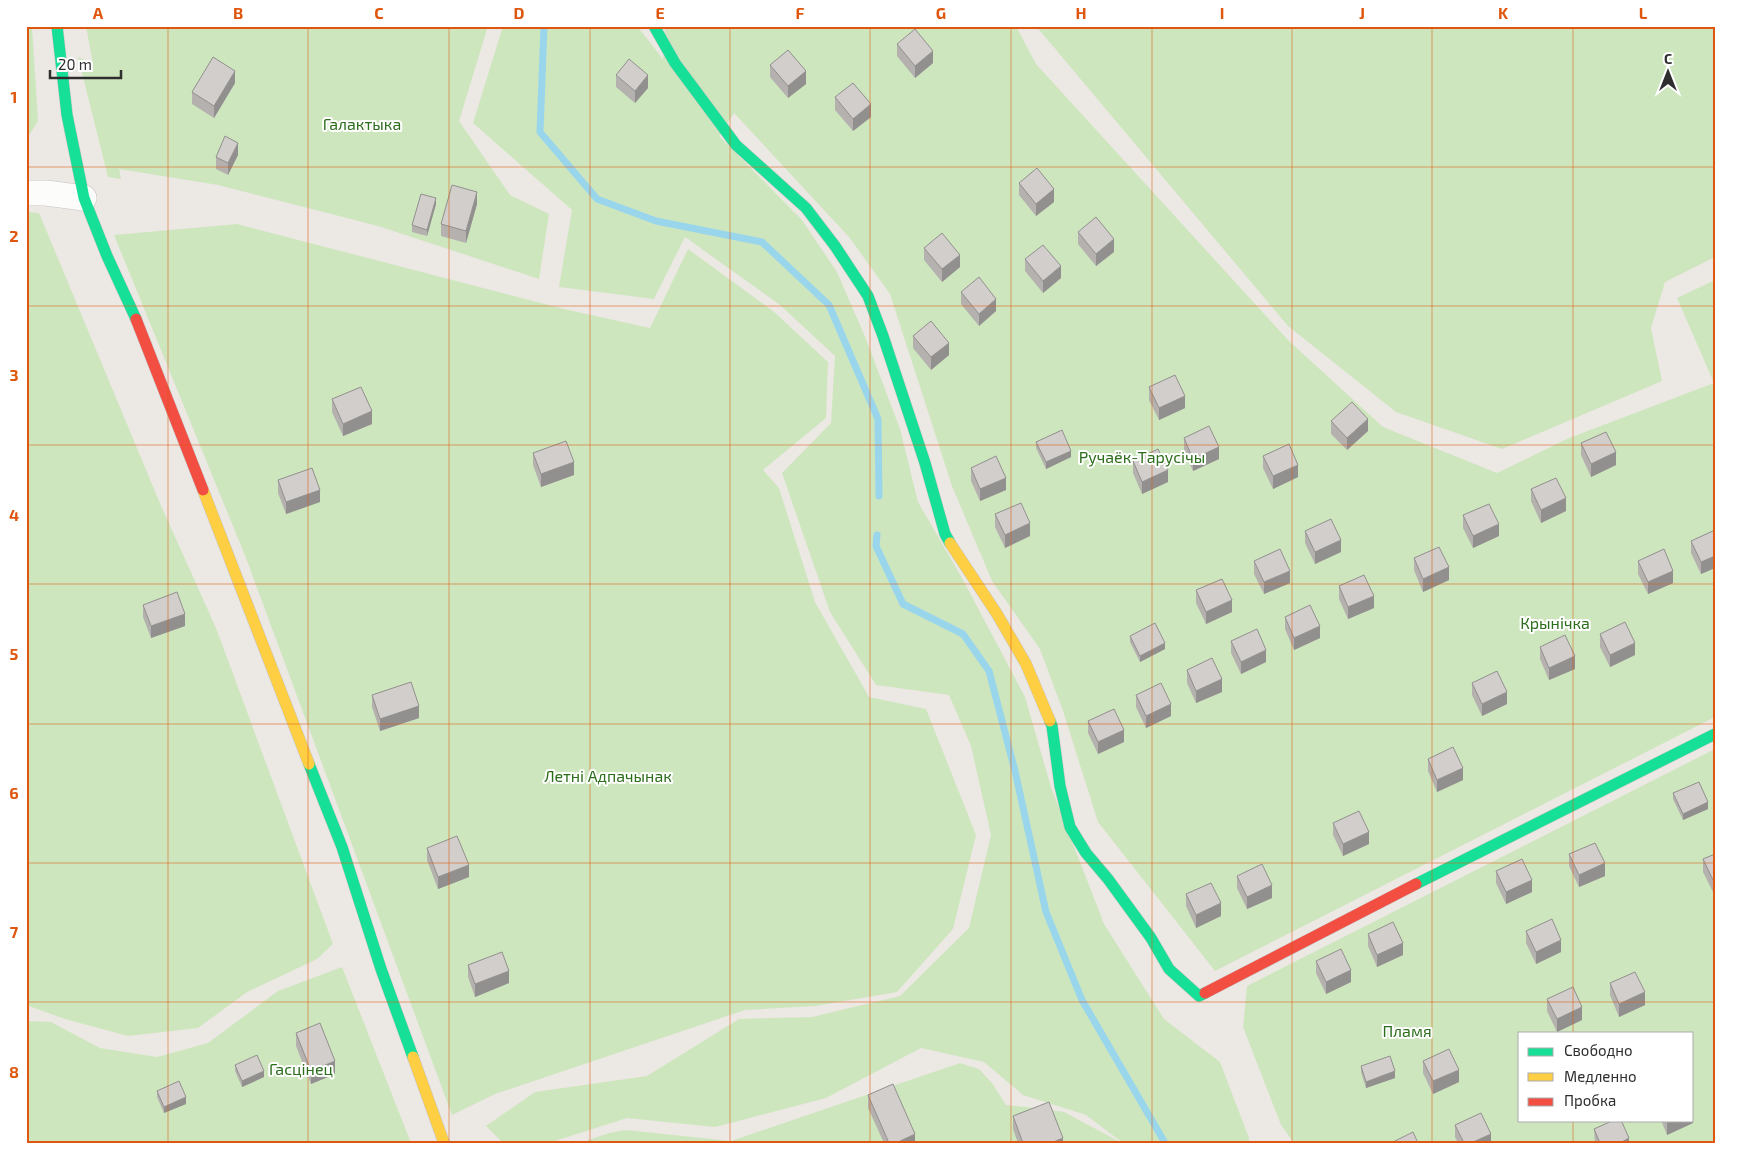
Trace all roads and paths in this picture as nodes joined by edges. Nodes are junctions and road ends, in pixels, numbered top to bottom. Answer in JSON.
{"nodes":[{"id":1,"x":58,"y":26,"type":"edge"},
{"id":2,"x":654,"y":26,"type":"edge"},
{"id":3,"x":26,"y":193,"type":"edge"},
{"id":4,"x":84,"y":198,"type":"junction"},
{"id":5,"x":1715,"y":734,"type":"edge"},
{"id":6,"x":444,"y":1143,"type":"edge"}],
"edges":[{"from":1,"to":4,"type":"street"},
{"from":2,"to":5,"type":"street"},
{"from":3,"to":4,"type":"street"},
{"from":4,"to":6,"type":"street"}]}
